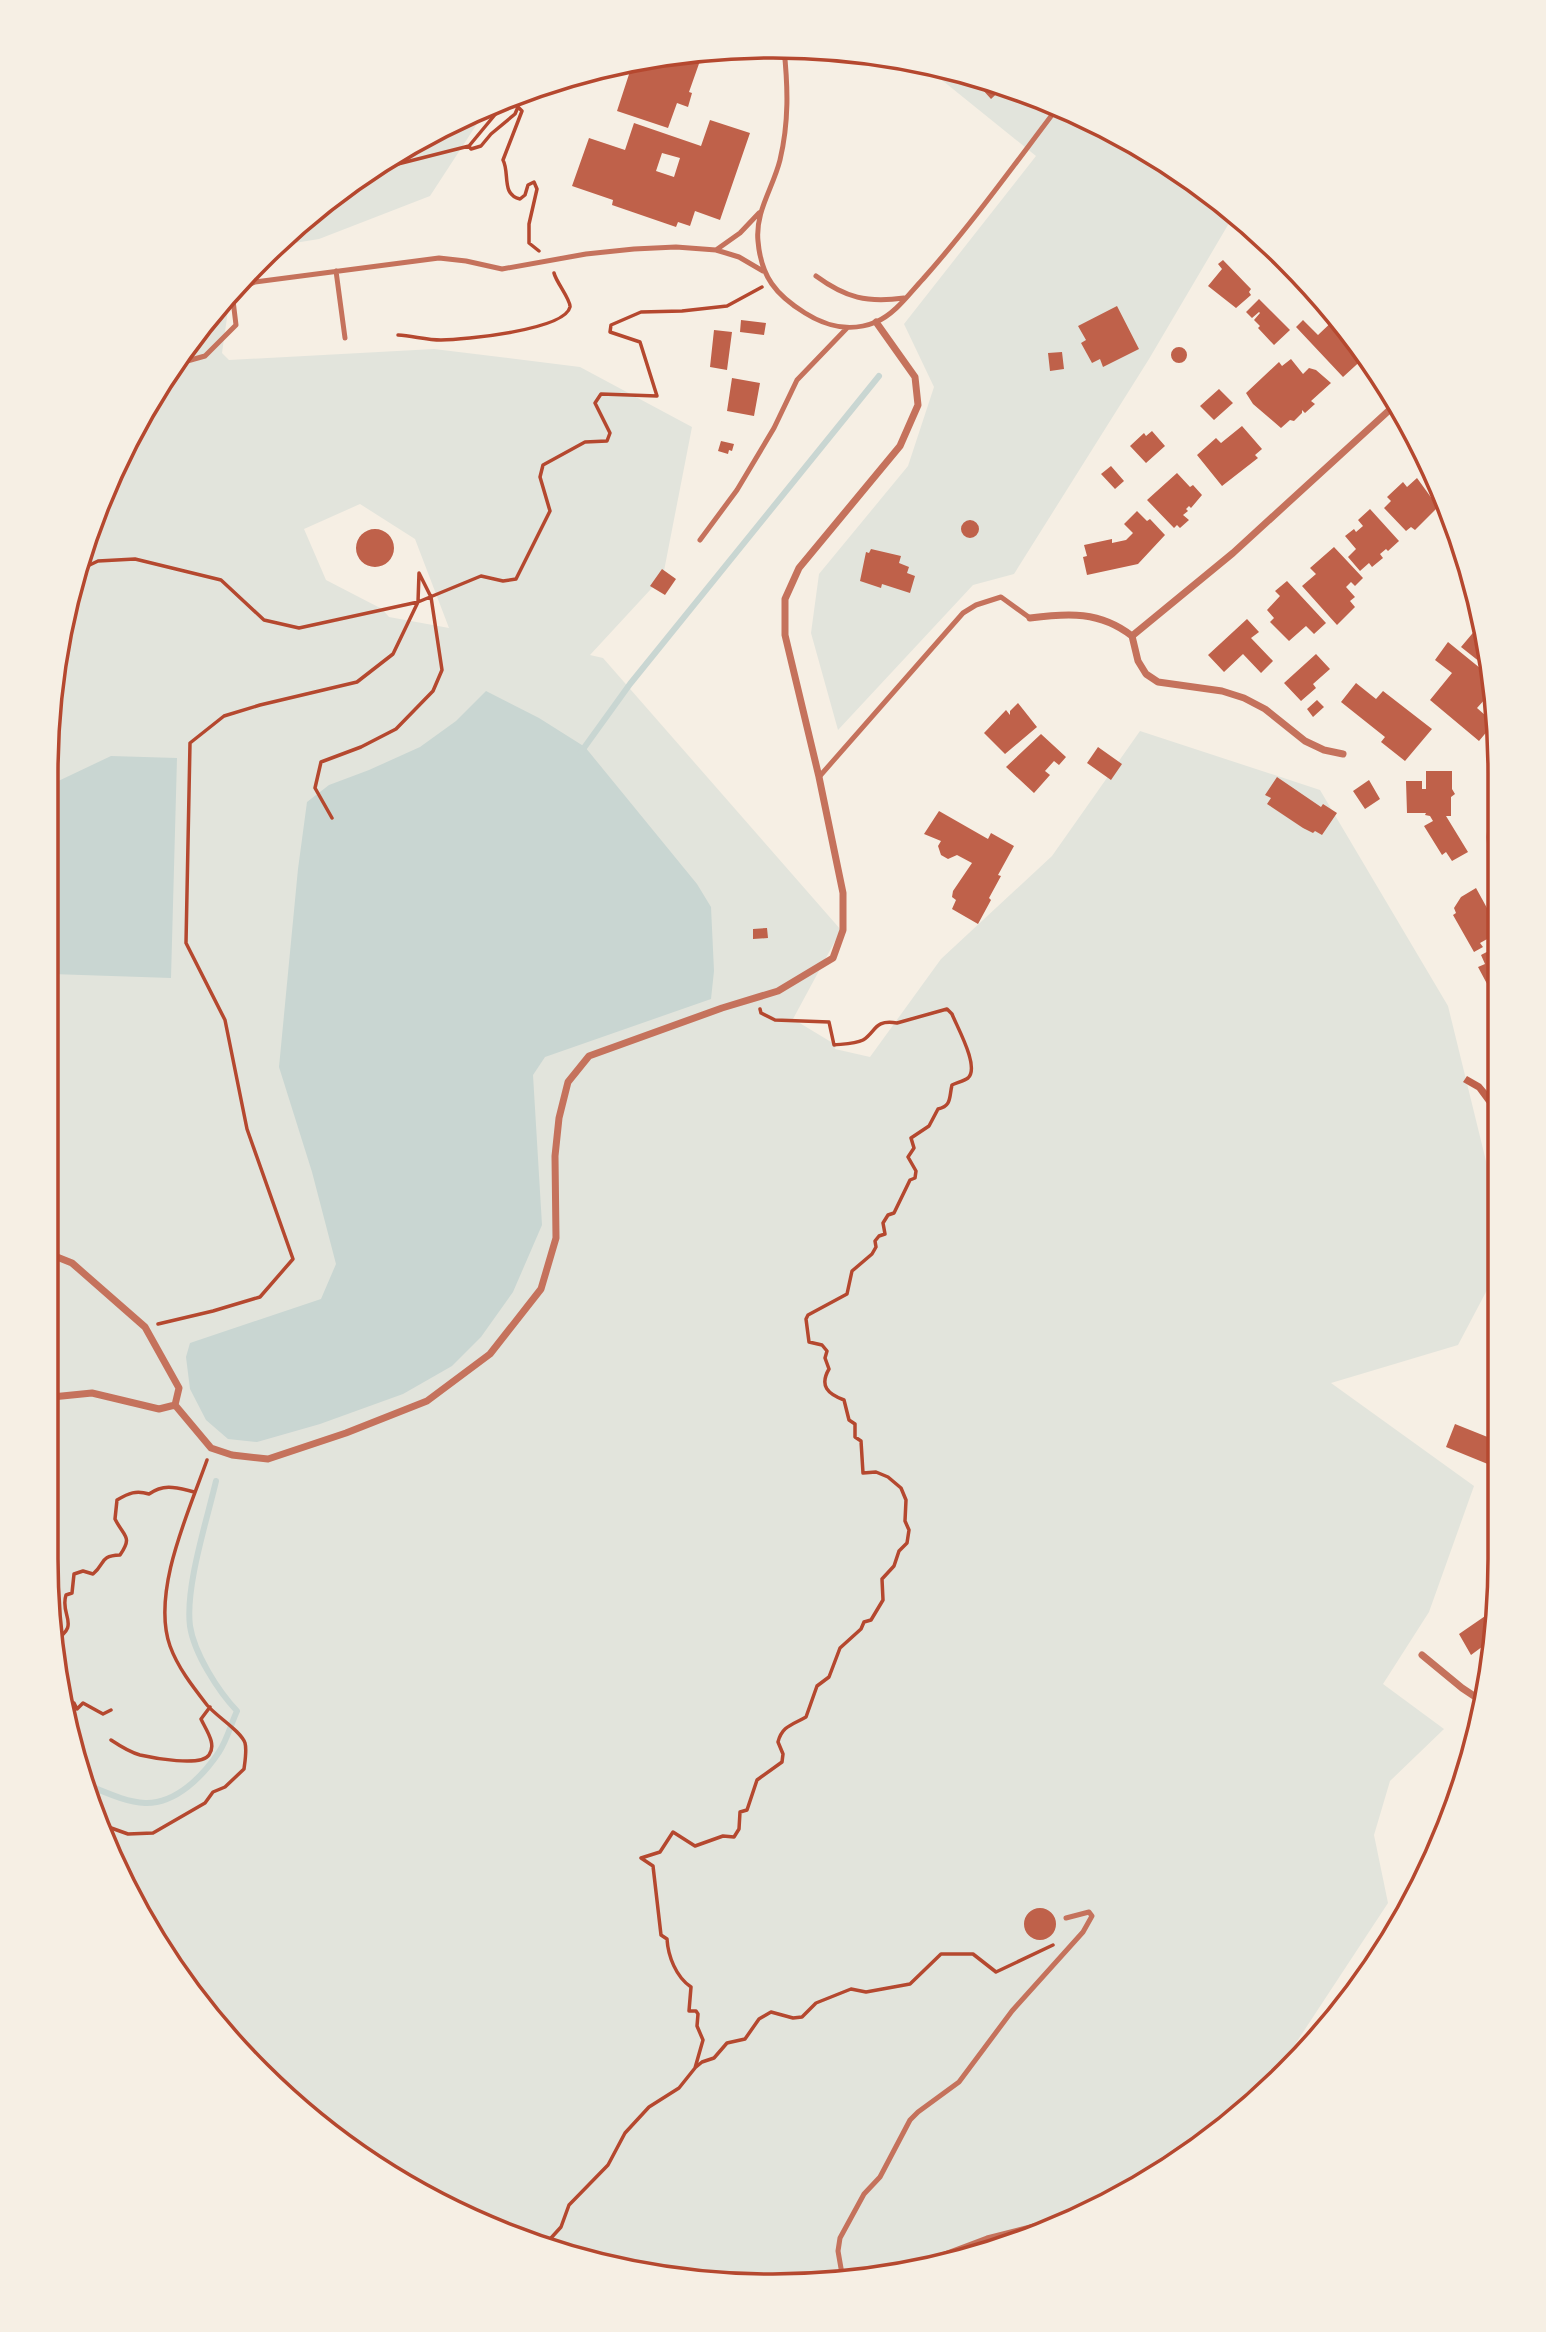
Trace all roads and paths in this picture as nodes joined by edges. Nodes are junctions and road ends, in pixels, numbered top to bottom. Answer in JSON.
{"nodes":[{"id":1,"x":785,"y":58,"type":"edge"},
{"id":2,"x":496,"y":113,"type":"edge"},
{"id":3,"x":1052,"y":114,"type":"edge"},
{"id":4,"x":469,"y":146,"type":"junction"},
{"id":5,"x":399,"y":164,"type":"edge"},
{"id":6,"x":760,"y":214,"type":"junction"},
{"id":7,"x":716,"y":250,"type":"junction"},
{"id":8,"x":551,"y":262,"type":"junction"},
{"id":9,"x":337,"y":271,"type":"junction"},
{"id":10,"x":764,"y":271,"type":"junction"},
{"id":11,"x":816,"y":276,"type":"dead end"},
{"id":12,"x":771,"y":283,"type":"junction"},
{"id":13,"x":251,"y":284,"type":"edge"},
{"id":14,"x":906,"y":298,"type":"junction"},
{"id":15,"x":233,"y":303,"type":"edge"},
{"id":16,"x":876,"y":322,"type":"junction"},
{"id":17,"x":848,"y":328,"type":"junction"},
{"id":18,"x":398,"y":335,"type":"dead end"},
{"id":19,"x":345,"y":338,"type":"dead end"},
{"id":20,"x":190,"y":360,"type":"edge"},
{"id":21,"x":1389,"y":410,"type":"edge"},
{"id":22,"x":700,"y":540,"type":"dead end"},
{"id":23,"x":89,"y":565,"type":"edge"},
{"id":24,"x":431,"y":597,"type":"junction"},
{"id":25,"x":418,"y":603,"type":"junction"},
{"id":26,"x":1030,"y":618,"type":"joint"},
{"id":27,"x":1132,"y":636,"type":"junction"},
{"id":28,"x":1343,"y":754,"type":"dead end"},
{"id":29,"x":819,"y":777,"type":"junction"},
{"id":30,"x":332,"y":818,"type":"dead end"},
{"id":31,"x":756,"y":998,"type":"junction"},
{"id":32,"x":58,"y":1257,"type":"edge"},
{"id":33,"x":145,"y":1327,"type":"junction"},
{"id":34,"x":58,"y":1396,"type":"edge"},
{"id":35,"x":176,"y":1405,"type":"junction"},
{"id":36,"x":211,"y":1448,"type":"junction"},
{"id":37,"x":195,"y":1492,"type":"junction"},
{"id":38,"x":62,"y":1636,"type":"edge"},
{"id":39,"x":1422,"y":1655,"type":"dead end"},
{"id":40,"x":1475,"y":1697,"type":"edge"},
{"id":41,"x":72,"y":1703,"type":"edge"},
{"id":42,"x":209,"y":1707,"type":"junction"},
{"id":43,"x":111,"y":1710,"type":"dead end"},
{"id":44,"x":111,"y":1740,"type":"dead end"},
{"id":45,"x":110,"y":1828,"type":"edge"},
{"id":46,"x":1066,"y":1918,"type":"dead end"},
{"id":47,"x":1058,"y":1944,"type":"dead end"},
{"id":48,"x":695,"y":2068,"type":"junction"},
{"id":49,"x":1022,"y":2229,"type":"edge"},
{"id":50,"x":551,"y":2238,"type":"edge"},
{"id":51,"x":950,"y":2252,"type":"edge"},
{"id":52,"x":841,"y":2271,"type":"edge"}],
"edges":[{"from":1,"to":6,"type":"lane"},
{"from":2,"to":4,"type":"path"},
{"from":3,"to":14,"type":"lane"},
{"from":4,"to":5,"type":"path"},
{"from":4,"to":8,"type":"path"},
{"from":6,"to":7,"type":"lane"},
{"from":6,"to":10,"type":"lane"},
{"from":7,"to":8,"type":"lane"},
{"from":7,"to":10,"type":"lane"},
{"from":8,"to":9,"type":"lane"},
{"from":8,"to":18,"type":"path"},
{"from":9,"to":13,"type":"lane"},
{"from":9,"to":19,"type":"lane"},
{"from":10,"to":12,"type":"lane"},
{"from":11,"to":14,"type":"lane"},
{"from":12,"to":17,"type":"lane"},
{"from":12,"to":24,"type":"path"},
{"from":14,"to":16,"type":"lane"},
{"from":15,"to":20,"type":"lane"},
{"from":16,"to":17,"type":"lane"},
{"from":16,"to":29,"type":"street"},
{"from":17,"to":22,"type":"lane"},
{"from":21,"to":27,"type":"street"},
{"from":23,"to":25,"type":"path"},
{"from":24,"to":25,"type":"path"},
{"from":24,"to":25,"type":"path"},
{"from":24,"to":30,"type":"path"},
{"from":25,"to":33,"type":"path"},
{"from":26,"to":27,"type":"street"},
{"from":26,"to":29,"type":"lane"},
{"from":27,"to":28,"type":"street"},
{"from":29,"to":31,"type":"street"},
{"from":31,"to":36,"type":"street"},
{"from":31,"to":48,"type":"path"},
{"from":32,"to":33,"type":"street"},
{"from":33,"to":35,"type":"street"},
{"from":34,"to":35,"type":"street"},
{"from":35,"to":36,"type":"street"},
{"from":36,"to":37,"type":"path"},
{"from":37,"to":38,"type":"path"},
{"from":37,"to":42,"type":"path"},
{"from":39,"to":40,"type":"street"},
{"from":41,"to":43,"type":"path"},
{"from":42,"to":44,"type":"path"},
{"from":42,"to":45,"type":"path"},
{"from":46,"to":52,"type":"lane"},
{"from":47,"to":48,"type":"path"},
{"from":48,"to":50,"type":"path"},
{"from":49,"to":51,"type":"lane"}]}
